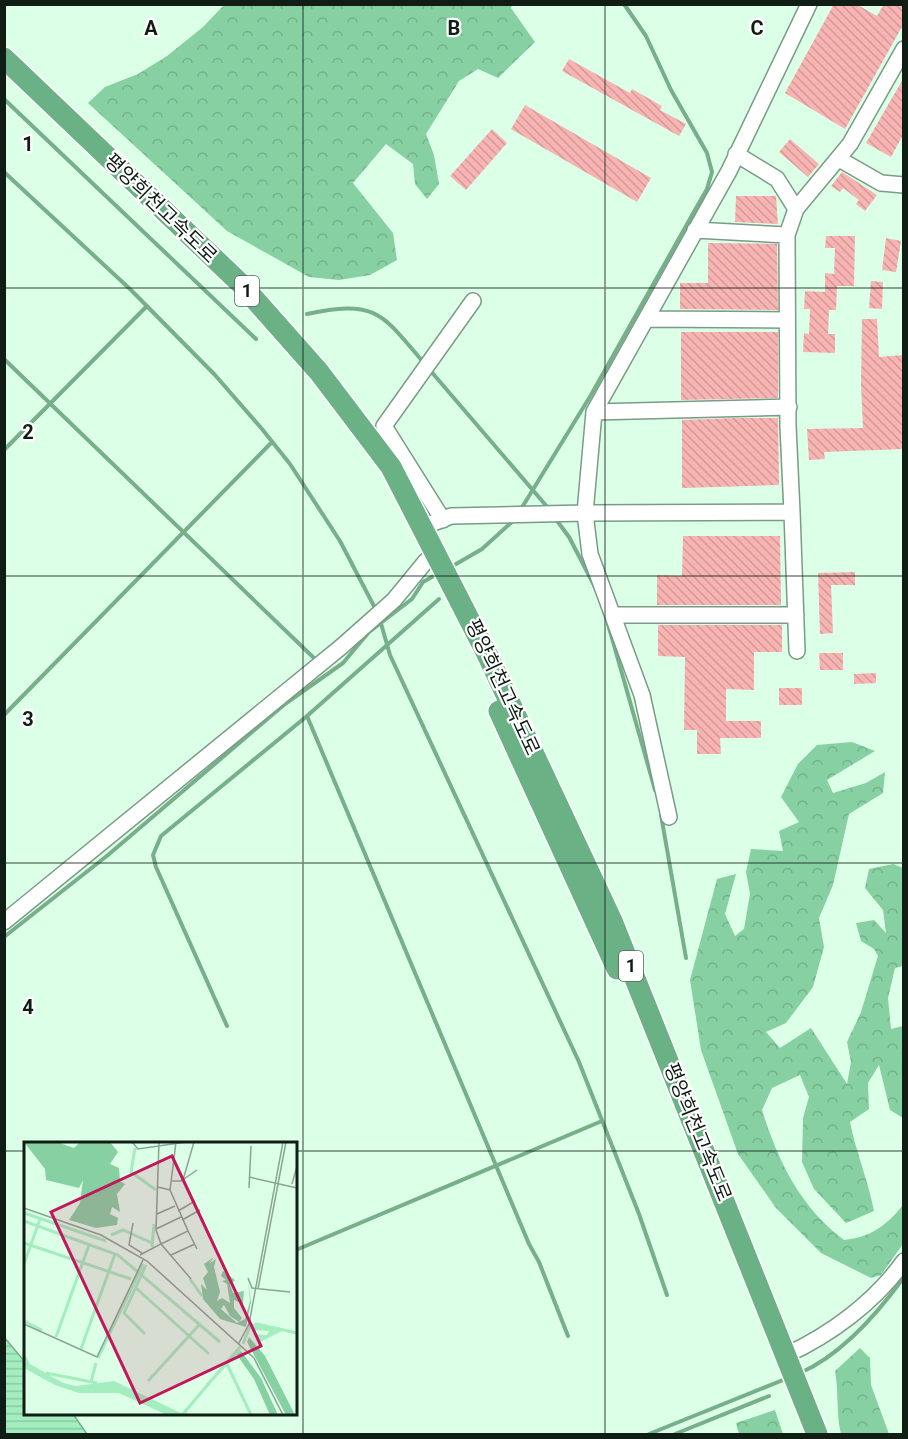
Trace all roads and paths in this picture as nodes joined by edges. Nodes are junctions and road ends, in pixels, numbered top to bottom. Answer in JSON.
{"nodes":[{"id":1,"x":809,"y":4,"type":"edge"},
{"id":2,"x":903,"y":49,"type":"edge"},
{"id":3,"x":4,"y":58,"type":"edge"},
{"id":4,"x":4,"y":76,"type":"edge"},
{"id":5,"x":736,"y":154,"type":"junction"},
{"id":6,"x":839,"y":159,"type":"junction"},
{"id":7,"x":903,"y":185,"type":"edge"},
{"id":8,"x":796,"y":209,"type":"junction"},
{"id":9,"x":695,"y":230,"type":"junction"},
{"id":10,"x":787,"y":235,"type":"junction"},
{"id":11,"x":473,"y":301,"type":"dead end"},
{"id":12,"x":646,"y":319,"type":"junction"},
{"id":13,"x":787,"y":320,"type":"junction"},
{"id":14,"x":789,"y":407,"type":"junction"},
{"id":15,"x":594,"y":412,"type":"junction"},
{"id":16,"x":792,"y":512,"type":"junction"},
{"id":17,"x":585,"y":513,"type":"junction"},
{"id":18,"x":433,"y":523,"type":"junction"},
{"id":19,"x":437,"y":571,"type":"junction"},
{"id":20,"x":614,"y":615,"type":"junction"},
{"id":21,"x":796,"y":615,"type":"junction"},
{"id":22,"x":797,"y":651,"type":"dead end"},
{"id":23,"x":669,"y":817,"type":"dead end"},
{"id":24,"x":4,"y":922,"type":"edge"},
{"id":25,"x":903,"y":1261,"type":"edge"},
{"id":26,"x":783,"y":1363,"type":"junction"},
{"id":27,"x":791,"y":1390,"type":"junction"},
{"id":28,"x":802,"y":1434,"type":"edge"},
{"id":29,"x":817,"y":1434,"type":"edge"}],
"edges":[{"from":1,"to":5,"type":"street"},
{"from":2,"to":6,"type":"street"},
{"from":3,"to":18,"type":"highway","name":"평양희천고속도로","number":"1"},
{"from":4,"to":19,"type":"highway","name":"평양희천고속도로","number":"1"},
{"from":5,"to":8,"type":"street"},
{"from":5,"to":9,"type":"street"},
{"from":6,"to":7,"type":"street"},
{"from":6,"to":8,"type":"street"},
{"from":8,"to":10,"type":"street"},
{"from":9,"to":10,"type":"street"},
{"from":9,"to":12,"type":"street"},
{"from":10,"to":13,"type":"street"},
{"from":11,"to":18,"type":"street"},
{"from":12,"to":13,"type":"street"},
{"from":12,"to":15,"type":"street"},
{"from":13,"to":14,"type":"street"},
{"from":14,"to":15,"type":"street"},
{"from":14,"to":16,"type":"street"},
{"from":15,"to":17,"type":"street"},
{"from":16,"to":17,"type":"street"},
{"from":16,"to":21,"type":"street"},
{"from":17,"to":18,"type":"street"},
{"from":17,"to":20,"type":"street"},
{"from":18,"to":19,"type":"highway","name":"평양희천고속도로","number":"1"},
{"from":19,"to":24,"type":"street"},
{"from":19,"to":26,"type":"highway","name":"평양희천고속도로","number":"1"},
{"from":20,"to":21,"type":"street"},
{"from":20,"to":23,"type":"street"},
{"from":21,"to":22,"type":"street"},
{"from":25,"to":26,"type":"street"},
{"from":26,"to":27,"type":"highway","name":"평양희천고속도로","number":"1"},
{"from":27,"to":28,"type":"highway","name":"평양희천고속도로","number":"1"},
{"from":27,"to":29,"type":"highway","name":"평양희천고속도로","number":"1"}]}
